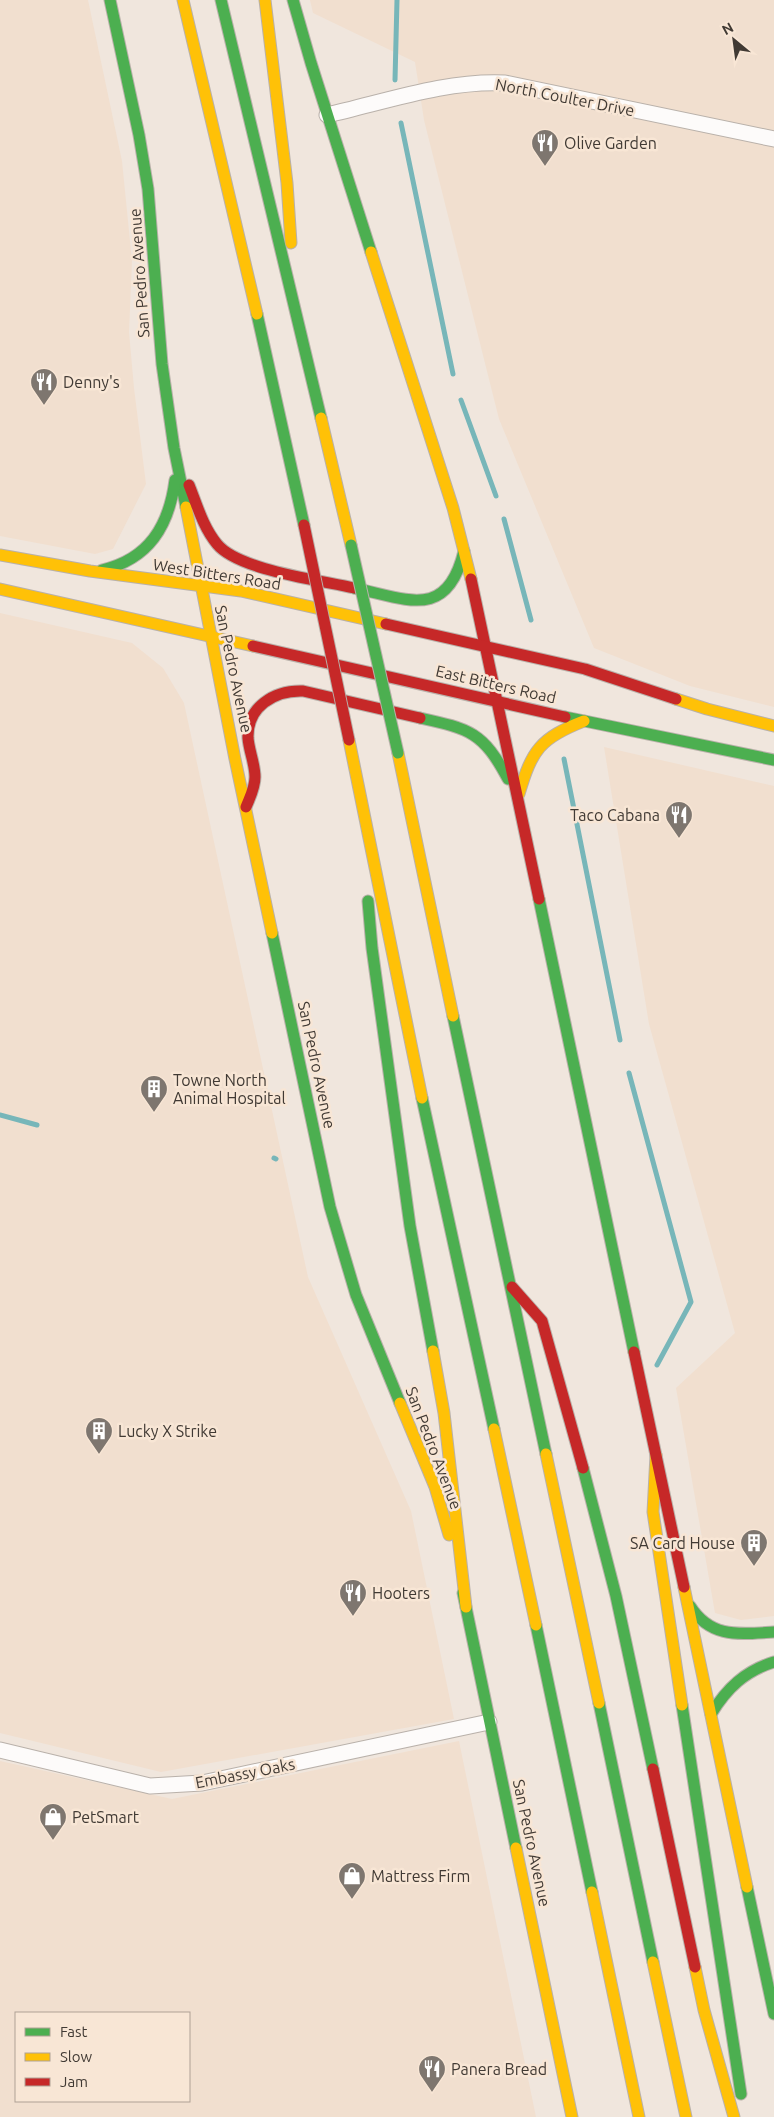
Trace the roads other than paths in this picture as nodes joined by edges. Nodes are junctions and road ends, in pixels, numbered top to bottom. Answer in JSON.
{"nodes":[{"id":1,"x":110,"y":0,"type":"edge"},
{"id":2,"x":183,"y":0,"type":"edge"},
{"id":3,"x":221,"y":0,"type":"edge"},
{"id":4,"x":265,"y":0,"type":"edge"},
{"id":5,"x":293,"y":0,"type":"edge"},
{"id":6,"x":327,"y":115,"type":"junction"},
{"id":7,"x":774,"y":139,"type":"edge"},
{"id":8,"x":295,"y":309,"type":"junction"},
{"id":9,"x":174,"y":448,"type":"junction"},
{"id":10,"x":464,"y":548,"type":"junction"},
{"id":11,"x":0,"y":555,"type":"edge"},
{"id":12,"x":90,"y":571,"type":"junction"},
{"id":13,"x":200,"y":586,"type":"junction"},
{"id":14,"x":0,"y":589,"type":"edge"},
{"id":15,"x":211,"y":636,"type":"junction"},
{"id":16,"x":485,"y":647,"type":"junction"},
{"id":17,"x":497,"y":701,"type":"junction"},
{"id":18,"x":584,"y":721,"type":"junction"},
{"id":19,"x":774,"y":726,"type":"edge"},
{"id":20,"x":774,"y":760,"type":"edge"},
{"id":21,"x":361,"y":798,"type":"junction"},
{"id":22,"x":518,"y":798,"type":"junction"},
{"id":23,"x":246,"y":807,"type":"junction"},
{"id":24,"x":511,"y":1286,"type":"junction"},
{"id":25,"x":656,"y":1456,"type":"junction"},
{"id":26,"x":686,"y":1598,"type":"junction"},
{"id":27,"x":466,"y":1607,"type":"junction"},
{"id":28,"x":774,"y":1632,"type":"edge"},
{"id":29,"x":774,"y":1662,"type":"edge"},
{"id":30,"x":711,"y":1714,"type":"junction"},
{"id":31,"x":489,"y":1722,"type":"junction"},
{"id":32,"x":0,"y":1750,"type":"edge"},
{"id":33,"x":774,"y":2014,"type":"edge"},
{"id":34,"x":572,"y":2117,"type":"edge"},
{"id":35,"x":640,"y":2117,"type":"edge"},
{"id":36,"x":686,"y":2117,"type":"edge"},
{"id":37,"x":734,"y":2117,"type":"edge"},
{"id":38,"x":745,"y":2117,"type":"edge"}],
"edges":[{"from":1,"to":9,"type":"main road","name":"San Pedro Avenue"},
{"from":2,"to":21,"type":"main road","bridge":true},
{"from":3,"to":8,"type":"main road"},
{"from":4,"to":8,"type":"main road"},
{"from":5,"to":6,"type":"main road"},
{"from":6,"to":7,"type":"street","name":"North Coulter Drive"},
{"from":6,"to":10,"type":"main road"},
{"from":8,"to":24,"type":"main road","bridge":true},
{"from":9,"to":10,"type":"main road"},
{"from":9,"to":12,"type":"main road"},
{"from":9,"to":13,"type":"main road","name":"San Pedro Avenue"},
{"from":10,"to":16,"type":"main road"},
{"from":11,"to":12,"type":"main road","name":"West Bitters Road"},
{"from":12,"to":13,"type":"main road","name":"West Bitters Road"},
{"from":13,"to":15,"type":"main road","name":"San Pedro Avenue"},
{"from":13,"to":16,"type":"main road","name":"West Bitters Road"},
{"from":14,"to":15,"type":"main road"},
{"from":15,"to":17,"type":"main road","name":"East Bitters Road"},
{"from":15,"to":23,"type":"main road","name":"San Pedro Avenue"},
{"from":16,"to":17,"type":"main road"},
{"from":16,"to":19,"type":"main road","name":"East Bitters Road"},
{"from":17,"to":18,"type":"main road","name":"East Bitters Road"},
{"from":17,"to":22,"type":"main road"},
{"from":18,"to":20,"type":"main road","name":"East Bitters Road"},
{"from":18,"to":22,"type":"main road"},
{"from":21,"to":27,"type":"main road"},
{"from":21,"to":35,"type":"main road"},
{"from":22,"to":23,"type":"main road"},
{"from":22,"to":25,"type":"main road"},
{"from":23,"to":27,"type":"main road","name":"San Pedro Avenue"},
{"from":24,"to":36,"type":"main road"},
{"from":24,"to":37,"type":"main road"},
{"from":25,"to":26,"type":"main road"},
{"from":25,"to":38,"type":"main road"},
{"from":26,"to":28,"type":"main road"},
{"from":26,"to":30,"type":"main road"},
{"from":27,"to":31,"type":"main road","name":"San Pedro Avenue"},
{"from":29,"to":30,"type":"main road"},
{"from":30,"to":33,"type":"main road"},
{"from":31,"to":32,"type":"street","name":"Embassy Oaks"},
{"from":31,"to":34,"type":"main road","name":"San Pedro Avenue"}]}
